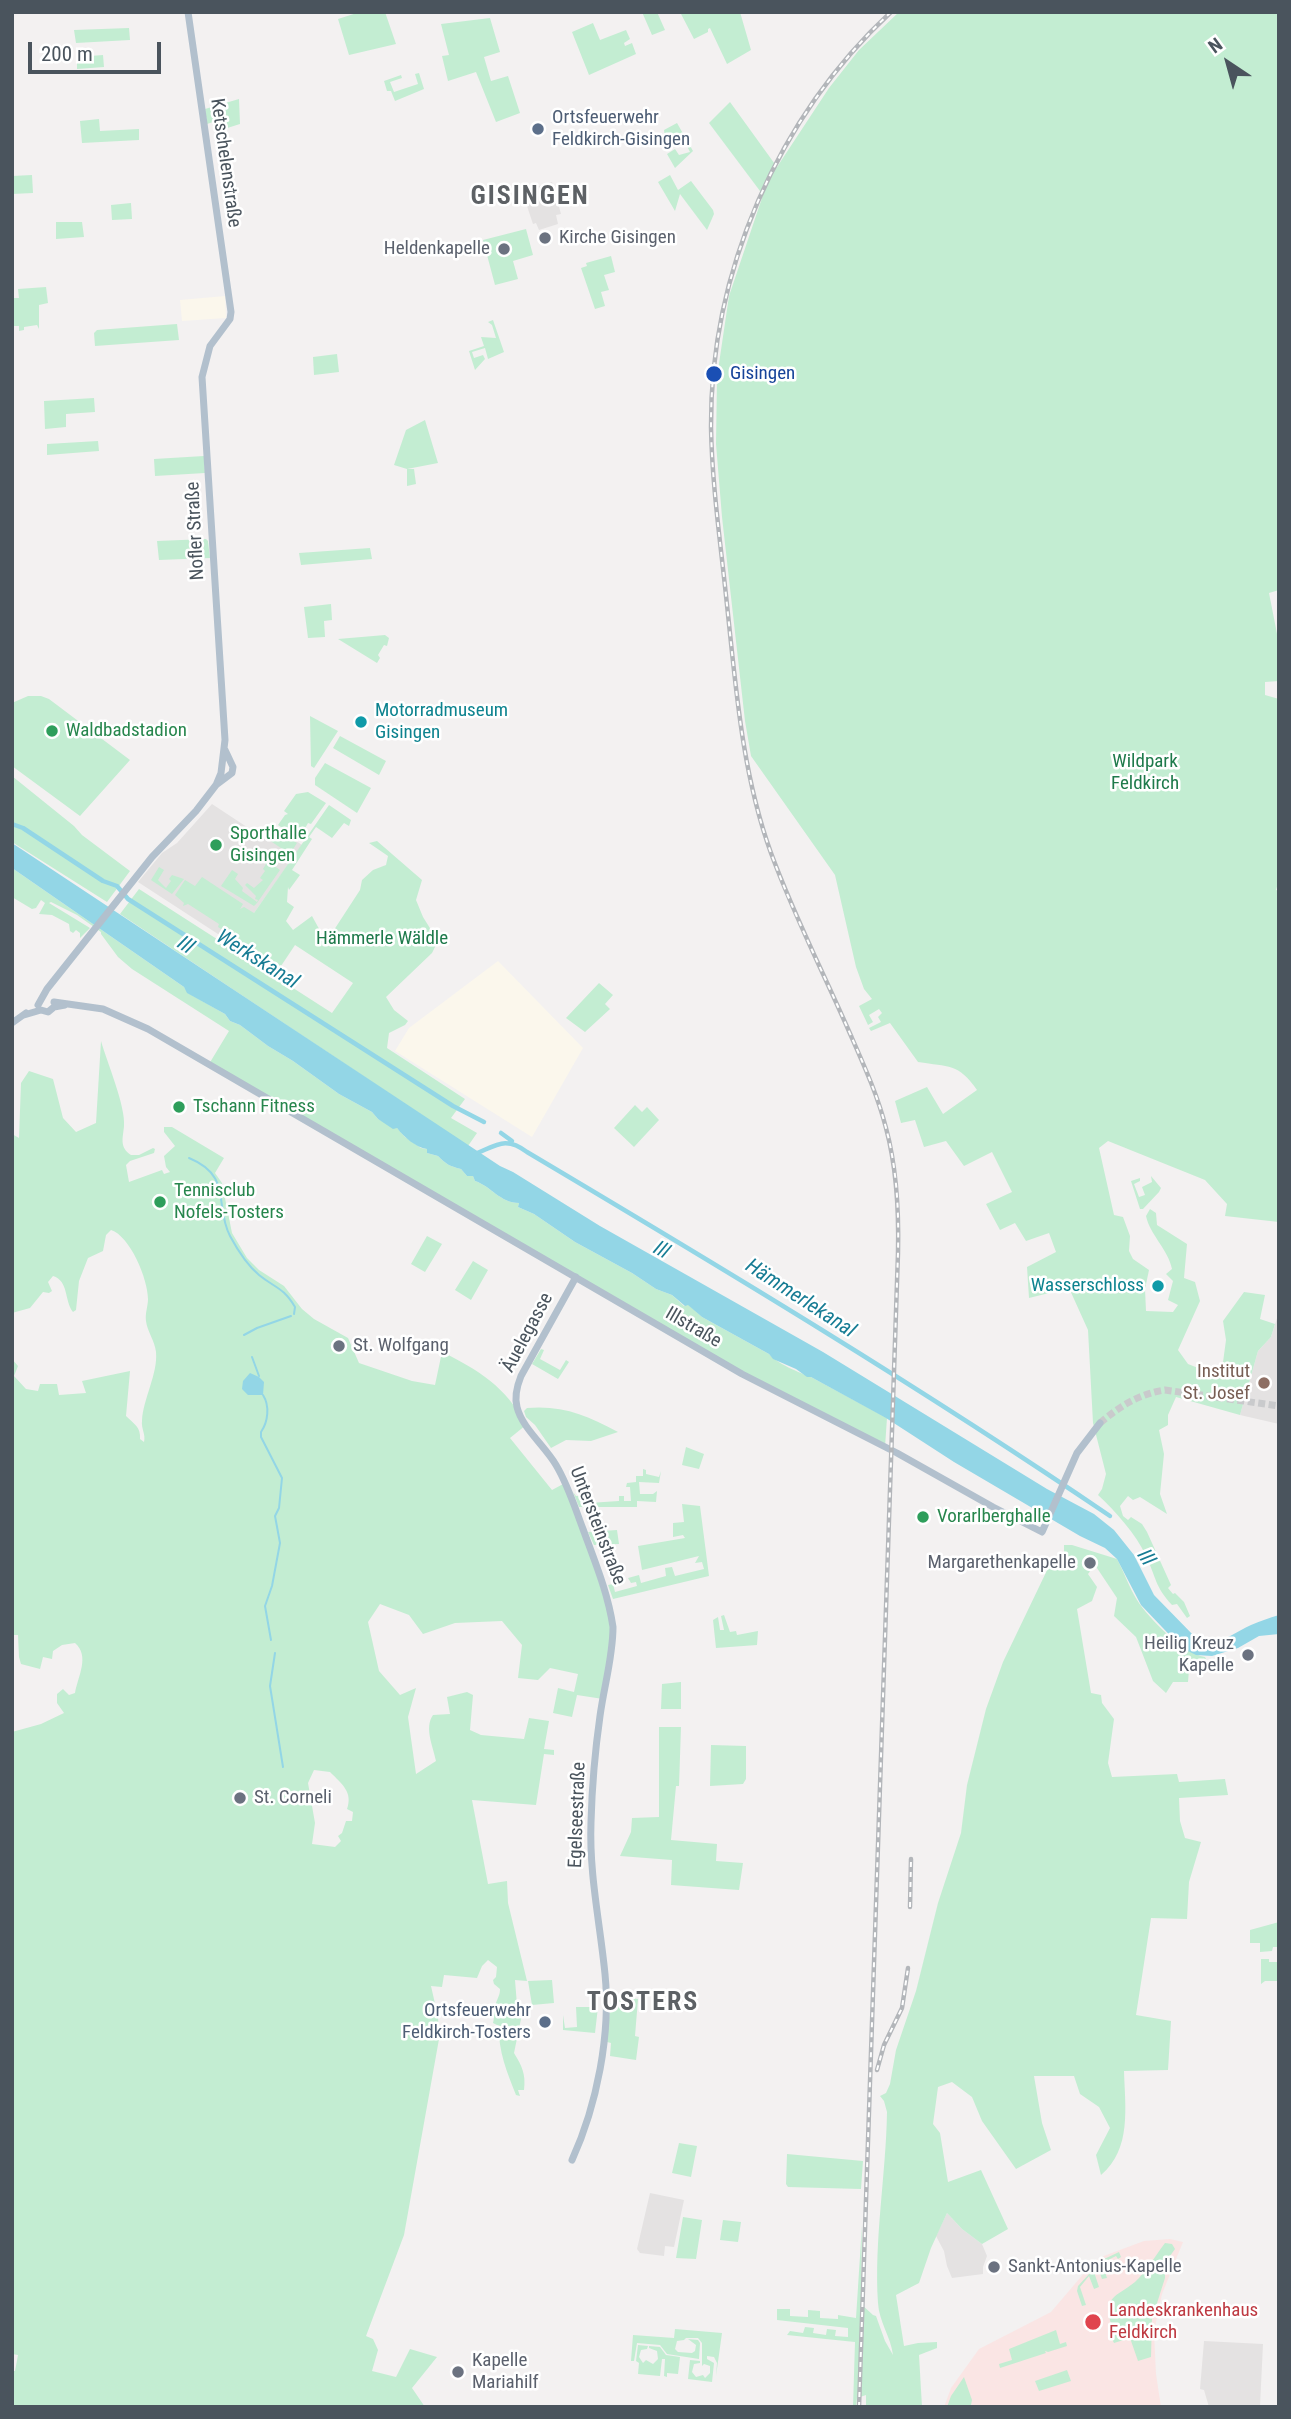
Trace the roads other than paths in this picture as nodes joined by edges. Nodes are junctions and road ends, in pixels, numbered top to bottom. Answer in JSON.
{"nodes":[{"id":1,"x":188,"y":12,"type":"edge"},
{"id":2,"x":230,"y":318,"type":"joint"},
{"id":3,"x":226,"y":763,"type":"junction"},
{"id":4,"x":224,"y":774,"type":"junction"},
{"id":5,"x":51,"y":1001,"type":"junction"},
{"id":6,"x":40,"y":1007,"type":"junction"},
{"id":7,"x":12,"y":1023,"type":"edge"},
{"id":8,"x":576,"y":1277,"type":"junction"},
{"id":9,"x":517,"y":1406,"type":"joint"},
{"id":10,"x":1100,"y":1423,"type":"tunnel mouth"},
{"id":11,"x":613,"y":1627,"type":"joint"},
{"id":12,"x":572,"y":2160,"type":"dead end"}],
"edges":[{"from":1,"to":2,"type":"main road","name":"Ketschelenstraße"},
{"from":2,"to":3,"type":"main road","name":"Nofler Straße"},
{"from":3,"to":4,"type":"main road"},
{"from":3,"to":4,"type":"main road"},
{"from":4,"to":5,"type":"main road"},
{"from":5,"to":6,"type":"main road"},
{"from":5,"to":6,"type":"main road"},
{"from":5,"to":8,"type":"main road","name":"Illstraße"},
{"from":6,"to":7,"type":"main road"},
{"from":8,"to":9,"type":"main road","name":"Äuelegasse"},
{"from":8,"to":10,"type":"main road","name":"Illstraße"},
{"from":9,"to":11,"type":"main road","name":"Untersteinstraße"},
{"from":11,"to":12,"type":"main road","name":"Egelseestraße"}]}
